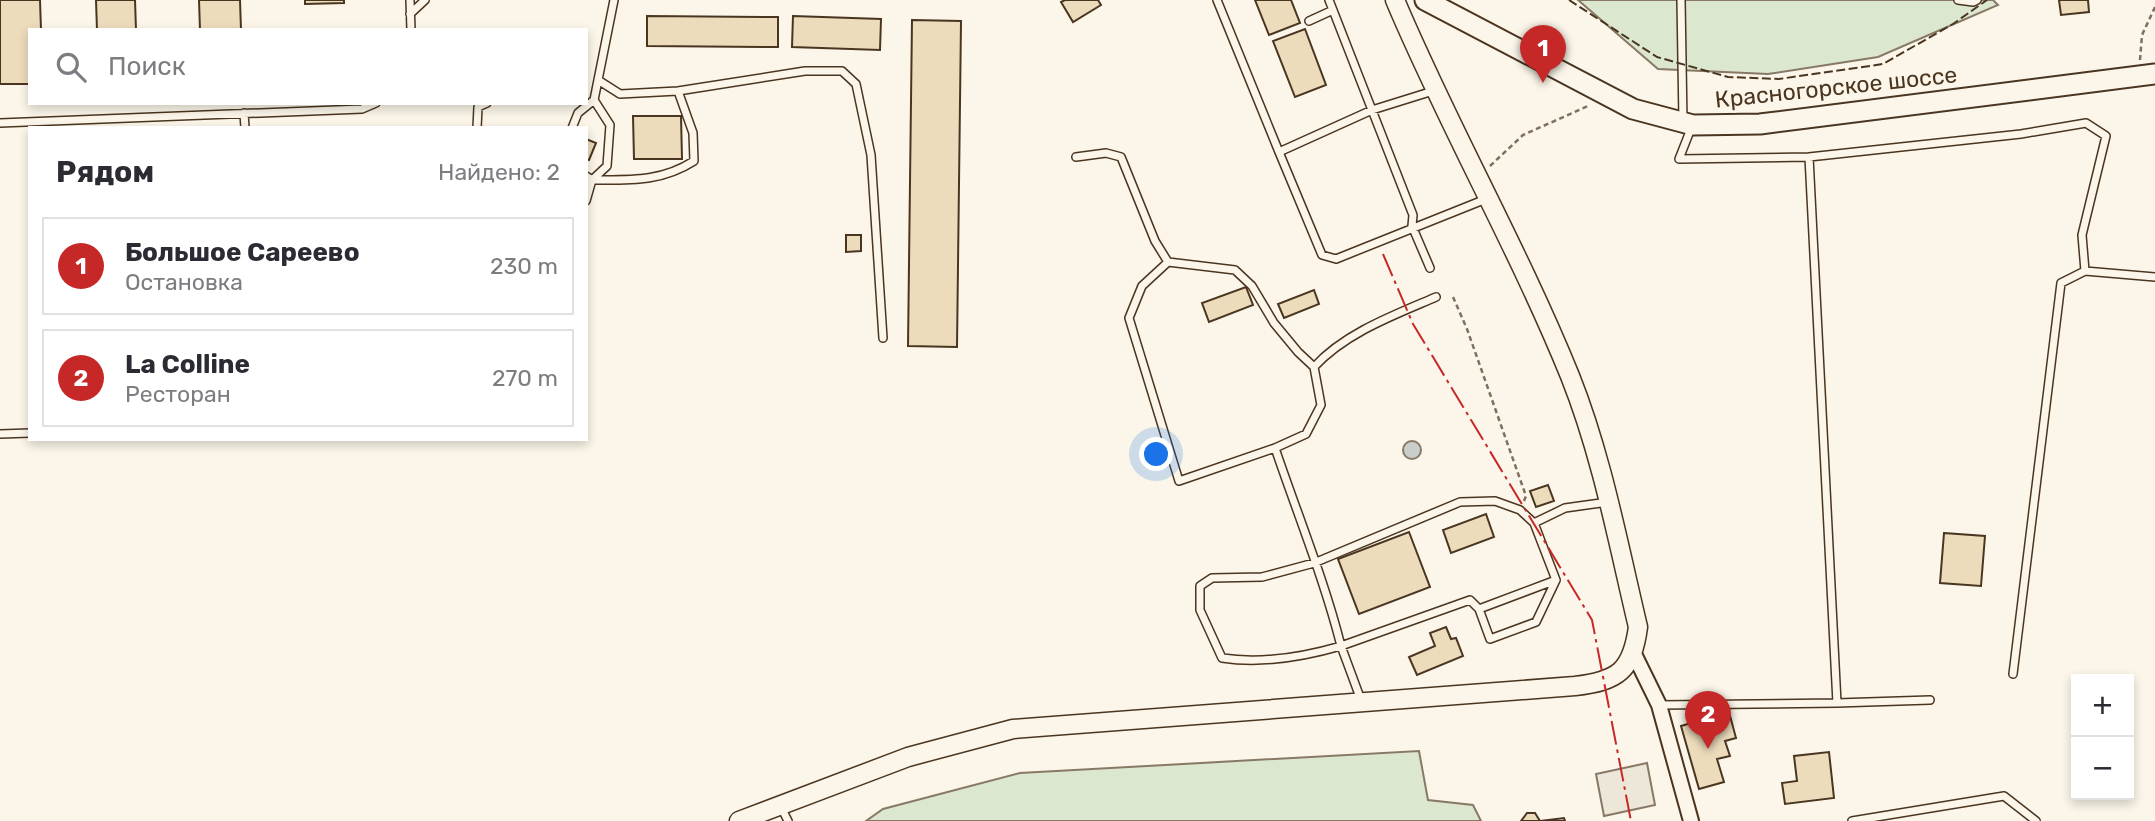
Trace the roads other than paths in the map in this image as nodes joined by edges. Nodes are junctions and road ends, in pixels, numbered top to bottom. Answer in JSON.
{"nodes":[{"id":1,"x":410,"y":0,"type":"edge"},
{"id":2,"x":425,"y":0,"type":"edge"},
{"id":3,"x":614,"y":0,"type":"edge"},
{"id":4,"x":1217,"y":0,"type":"edge"},
{"id":5,"x":1329,"y":0,"type":"edge"},
{"id":6,"x":1395,"y":0,"type":"edge"},
{"id":7,"x":1424,"y":0,"type":"edge"},
{"id":8,"x":1681,"y":0,"type":"edge"},
{"id":9,"x":1958,"y":0,"type":"edge"},
{"id":10,"x":1977,"y":0,"type":"edge"},
{"id":11,"x":1333,"y":10,"type":"junction"},
{"id":12,"x":410,"y":14,"type":"junction"},
{"id":13,"x":1309,"y":21,"type":"dead end"},
{"id":14,"x":411,"y":28,"type":"edge"},
{"id":15,"x":2147,"y":75,"type":"edge"},
{"id":16,"x":598,"y":80,"type":"junction"},
{"id":17,"x":678,"y":91,"type":"junction"},
{"id":18,"x":1433,"y":91,"type":"junction"},
{"id":19,"x":590,"y":100,"type":"edge"},
{"id":20,"x":371,"y":105,"type":"edge"},
{"id":21,"x":482,"y":105,"type":"edge"},
{"id":22,"x":585,"y":105,"type":"edge"},
{"id":23,"x":1372,"y":110,"type":"junction"},
{"id":24,"x":244,"y":113,"type":"junction"},
{"id":25,"x":0,"y":123,"type":"edge"},
{"id":26,"x":1688,"y":124,"type":"junction"},
{"id":27,"x":245,"y":126,"type":"edge"},
{"id":28,"x":477,"y":126,"type":"edge"},
{"id":29,"x":573,"y":126,"type":"edge"},
{"id":30,"x":1279,"y":152,"type":"junction"},
{"id":31,"x":1076,"y":157,"type":"dead end"},
{"id":32,"x":1809,"y":157,"type":"junction"},
{"id":33,"x":589,"y":178,"type":"edge"},
{"id":34,"x":1488,"y":198,"type":"junction"},
{"id":35,"x":1412,"y":226,"type":"junction"},
{"id":36,"x":1168,"y":262,"type":"junction"},
{"id":37,"x":1430,"y":268,"type":"dead end"},
{"id":38,"x":2085,"y":271,"type":"junction"},
{"id":39,"x":2155,"y":277,"type":"edge"},
{"id":40,"x":1436,"y":297,"type":"dead end"},
{"id":41,"x":883,"y":338,"type":"dead end"},
{"id":42,"x":1314,"y":367,"type":"junction"},
{"id":43,"x":28,"y":433,"type":"edge"},
{"id":44,"x":0,"y":434,"type":"edge"},
{"id":45,"x":1275,"y":448,"type":"junction"},
{"id":46,"x":1608,"y":502,"type":"junction"},
{"id":47,"x":1534,"y":523,"type":"junction"},
{"id":48,"x":1314,"y":563,"type":"junction"},
{"id":49,"x":1556,"y":580,"type":"junction"},
{"id":50,"x":1479,"y":609,"type":"junction"},
{"id":51,"x":1341,"y":646,"type":"junction"},
{"id":52,"x":1634,"y":653,"type":"junction"},
{"id":53,"x":2013,"y":674,"type":"dead end"},
{"id":54,"x":1930,"y":700,"type":"dead end"},
{"id":55,"x":1838,"y":703,"type":"junction"},
{"id":56,"x":1363,"y":704,"type":"junction"},
{"id":57,"x":1659,"y":705,"type":"junction"},
{"id":58,"x":784,"y":813,"type":"edge"},
{"id":59,"x":739,"y":821,"type":"edge"},
{"id":60,"x":1691,"y":821,"type":"edge"},
{"id":61,"x":1852,"y":821,"type":"edge"},
{"id":62,"x":2036,"y":821,"type":"edge"}],
"edges":[{"from":1,"to":12,"type":"lane"},
{"from":2,"to":12,"type":"lane"},
{"from":3,"to":16,"type":"lane"},
{"from":4,"to":30,"type":"lane"},
{"from":5,"to":11,"type":"lane"},
{"from":6,"to":18,"type":"street"},
{"from":7,"to":26,"type":"main road","name":"Красногорское шоссе"},
{"from":8,"to":26,"type":"lane"},
{"from":9,"to":10,"type":"lane"},
{"from":11,"to":13,"type":"lane"},
{"from":11,"to":23,"type":"lane"},
{"from":12,"to":14,"type":"lane"},
{"from":15,"to":26,"type":"main road","name":"Красногорское шоссе"},
{"from":16,"to":17,"type":"lane"},
{"from":16,"to":19,"type":"lane"},
{"from":17,"to":33,"type":"lane"},
{"from":17,"to":41,"type":"lane"},
{"from":18,"to":23,"type":"lane"},
{"from":18,"to":34,"type":"street"},
{"from":19,"to":33,"type":"lane"},
{"from":20,"to":24,"type":"lane"},
{"from":21,"to":28,"type":"lane"},
{"from":22,"to":29,"type":"lane"},
{"from":23,"to":30,"type":"lane"},
{"from":23,"to":35,"type":"lane"},
{"from":24,"to":25,"type":"lane"},
{"from":24,"to":27,"type":"lane"},
{"from":26,"to":32,"type":"lane"},
{"from":30,"to":35,"type":"lane"},
{"from":31,"to":36,"type":"lane"},
{"from":32,"to":38,"type":"lane"},
{"from":32,"to":55,"type":"lane"},
{"from":34,"to":35,"type":"lane"},
{"from":34,"to":46,"type":"street"},
{"from":35,"to":37,"type":"lane"},
{"from":36,"to":42,"type":"lane"},
{"from":36,"to":45,"type":"lane"},
{"from":38,"to":39,"type":"lane"},
{"from":38,"to":53,"type":"lane"},
{"from":40,"to":42,"type":"lane"},
{"from":42,"to":45,"type":"lane"},
{"from":43,"to":44,"type":"lane"},
{"from":45,"to":48,"type":"lane"},
{"from":46,"to":47,"type":"lane"},
{"from":46,"to":52,"type":"street"},
{"from":47,"to":48,"type":"lane"},
{"from":47,"to":49,"type":"lane"},
{"from":48,"to":51,"type":"lane"},
{"from":48,"to":51,"type":"lane"},
{"from":49,"to":50,"type":"lane"},
{"from":49,"to":50,"type":"lane"},
{"from":50,"to":51,"type":"lane"},
{"from":51,"to":56,"type":"lane"},
{"from":52,"to":56,"type":"street"},
{"from":52,"to":57,"type":"street"},
{"from":54,"to":55,"type":"lane"},
{"from":55,"to":57,"type":"lane"},
{"from":56,"to":58,"type":"street"},
{"from":57,"to":60,"type":"street"},
{"from":58,"to":59,"type":"street"},
{"from":61,"to":62,"type":"lane"}]}
